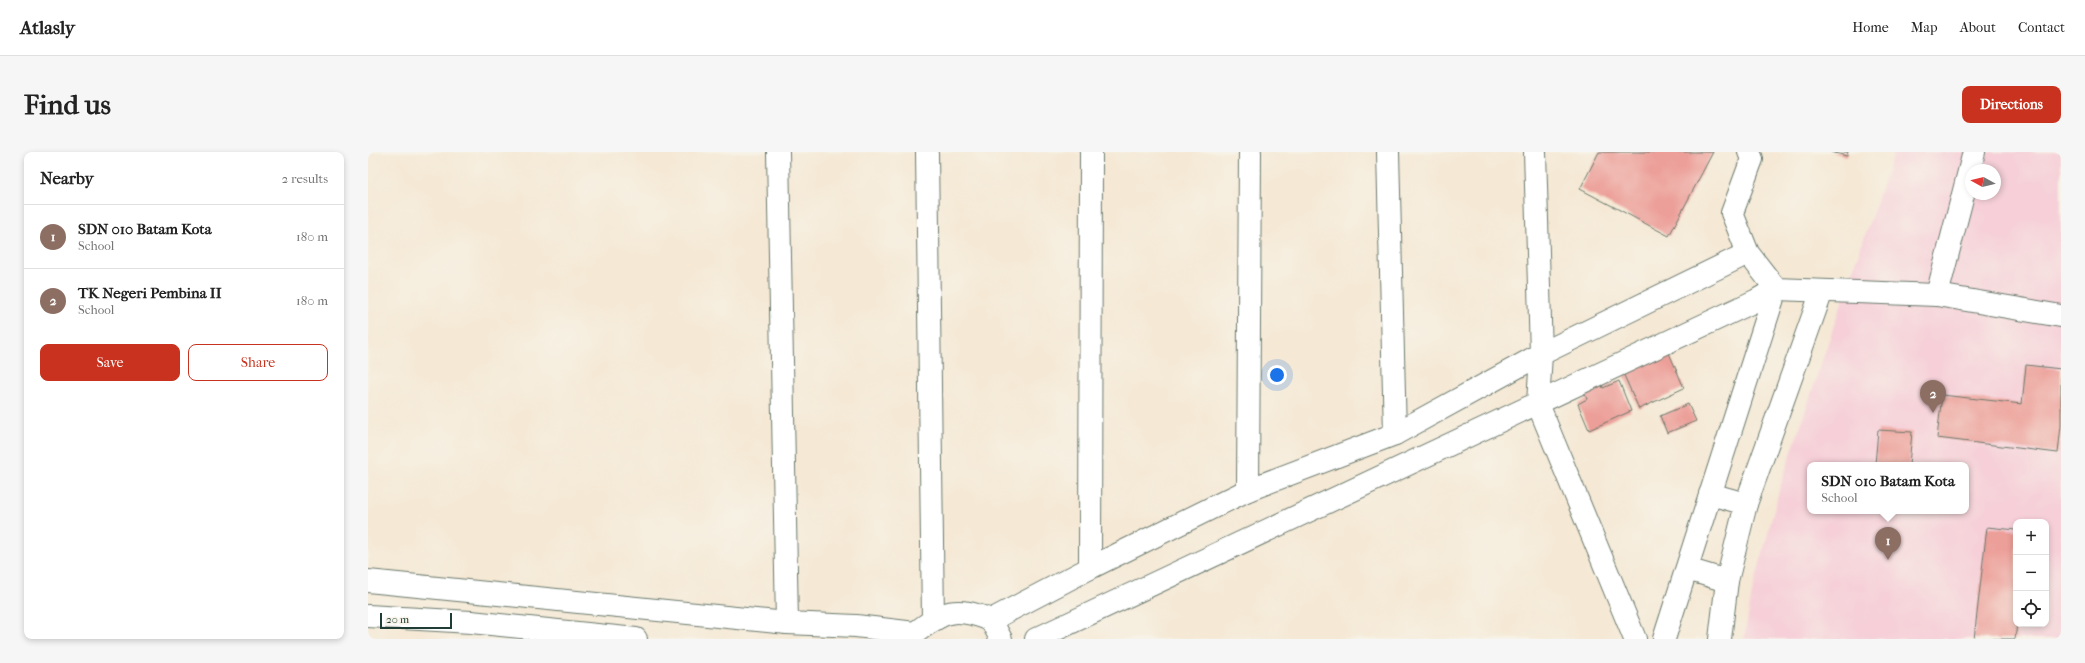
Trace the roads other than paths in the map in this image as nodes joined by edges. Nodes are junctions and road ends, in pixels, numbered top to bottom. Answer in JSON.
{"nodes":[{"id":1,"x":778,"y":152,"type":"edge"},
{"id":2,"x":927,"y":152,"type":"edge"},
{"id":3,"x":1091,"y":152,"type":"edge"},
{"id":4,"x":1250,"y":152,"type":"edge"},
{"id":5,"x":1388,"y":152,"type":"edge"},
{"id":6,"x":1535,"y":152,"type":"edge"},
{"id":7,"x":1749,"y":152,"type":"edge"},
{"id":8,"x":1974,"y":152,"type":"edge"},
{"id":9,"x":1748,"y":253,"type":"junction"},
{"id":10,"x":1776,"y":288,"type":"junction"},
{"id":11,"x":1822,"y":291,"type":"junction"},
{"id":12,"x":1937,"y":295,"type":"junction"},
{"id":13,"x":2061,"y":316,"type":"edge"},
{"id":14,"x":1541,"y":354,"type":"junction"},
{"id":15,"x":1538,"y":404,"type":"junction"},
{"id":16,"x":1395,"y":434,"type":"junction"},
{"id":17,"x":1248,"y":490,"type":"junction"},
{"id":18,"x":1710,"y":494,"type":"junction"},
{"id":19,"x":1746,"y":504,"type":"junction"},
{"id":20,"x":1090,"y":568,"type":"junction"},
{"id":21,"x":1687,"y":569,"type":"junction"},
{"id":22,"x":368,"y":581,"type":"edge"},
{"id":23,"x":1727,"y":581,"type":"junction"},
{"id":24,"x":368,"y":616,"type":"edge"},
{"id":25,"x":932,"y":620,"type":"junction"},
{"id":26,"x":787,"y":623,"type":"junction"},
{"id":27,"x":996,"y":630,"type":"edge"},
{"id":28,"x":471,"y":631,"type":"edge"},
{"id":29,"x":555,"y":635,"type":"edge"},
{"id":30,"x":914,"y":636,"type":"edge"},
{"id":31,"x":636,"y":639,"type":"edge"},
{"id":32,"x":1036,"y":639,"type":"edge"},
{"id":33,"x":1635,"y":639,"type":"edge"},
{"id":34,"x":1664,"y":639,"type":"edge"},
{"id":35,"x":1720,"y":639,"type":"edge"}],
"edges":[{"from":1,"to":26,"type":"street"},
{"from":2,"to":25,"type":"street"},
{"from":3,"to":20,"type":"street"},
{"from":4,"to":17,"type":"street"},
{"from":5,"to":16,"type":"street"},
{"from":6,"to":14,"type":"street"},
{"from":7,"to":9,"type":"street"},
{"from":8,"to":12,"type":"street"},
{"from":9,"to":10,"type":"street"},
{"from":9,"to":14,"type":"street"},
{"from":10,"to":11,"type":"street"},
{"from":10,"to":15,"type":"street"},
{"from":10,"to":18,"type":"street"},
{"from":11,"to":12,"type":"street"},
{"from":11,"to":19,"type":"street"},
{"from":12,"to":13,"type":"street"},
{"from":14,"to":15,"type":"street"},
{"from":14,"to":16,"type":"street"},
{"from":15,"to":32,"type":"street"},
{"from":15,"to":33,"type":"street"},
{"from":16,"to":17,"type":"street"},
{"from":17,"to":20,"type":"street"},
{"from":18,"to":19,"type":"street"},
{"from":18,"to":21,"type":"street"},
{"from":19,"to":23,"type":"street"},
{"from":20,"to":27,"type":"street"},
{"from":21,"to":23,"type":"street"},
{"from":21,"to":34,"type":"street"},
{"from":22,"to":26,"type":"street"},
{"from":23,"to":35,"type":"street"},
{"from":24,"to":28,"type":"street"},
{"from":25,"to":27,"type":"street"},
{"from":25,"to":30,"type":"street"},
{"from":26,"to":30,"type":"street"},
{"from":28,"to":29,"type":"street"},
{"from":29,"to":31,"type":"street"}]}
